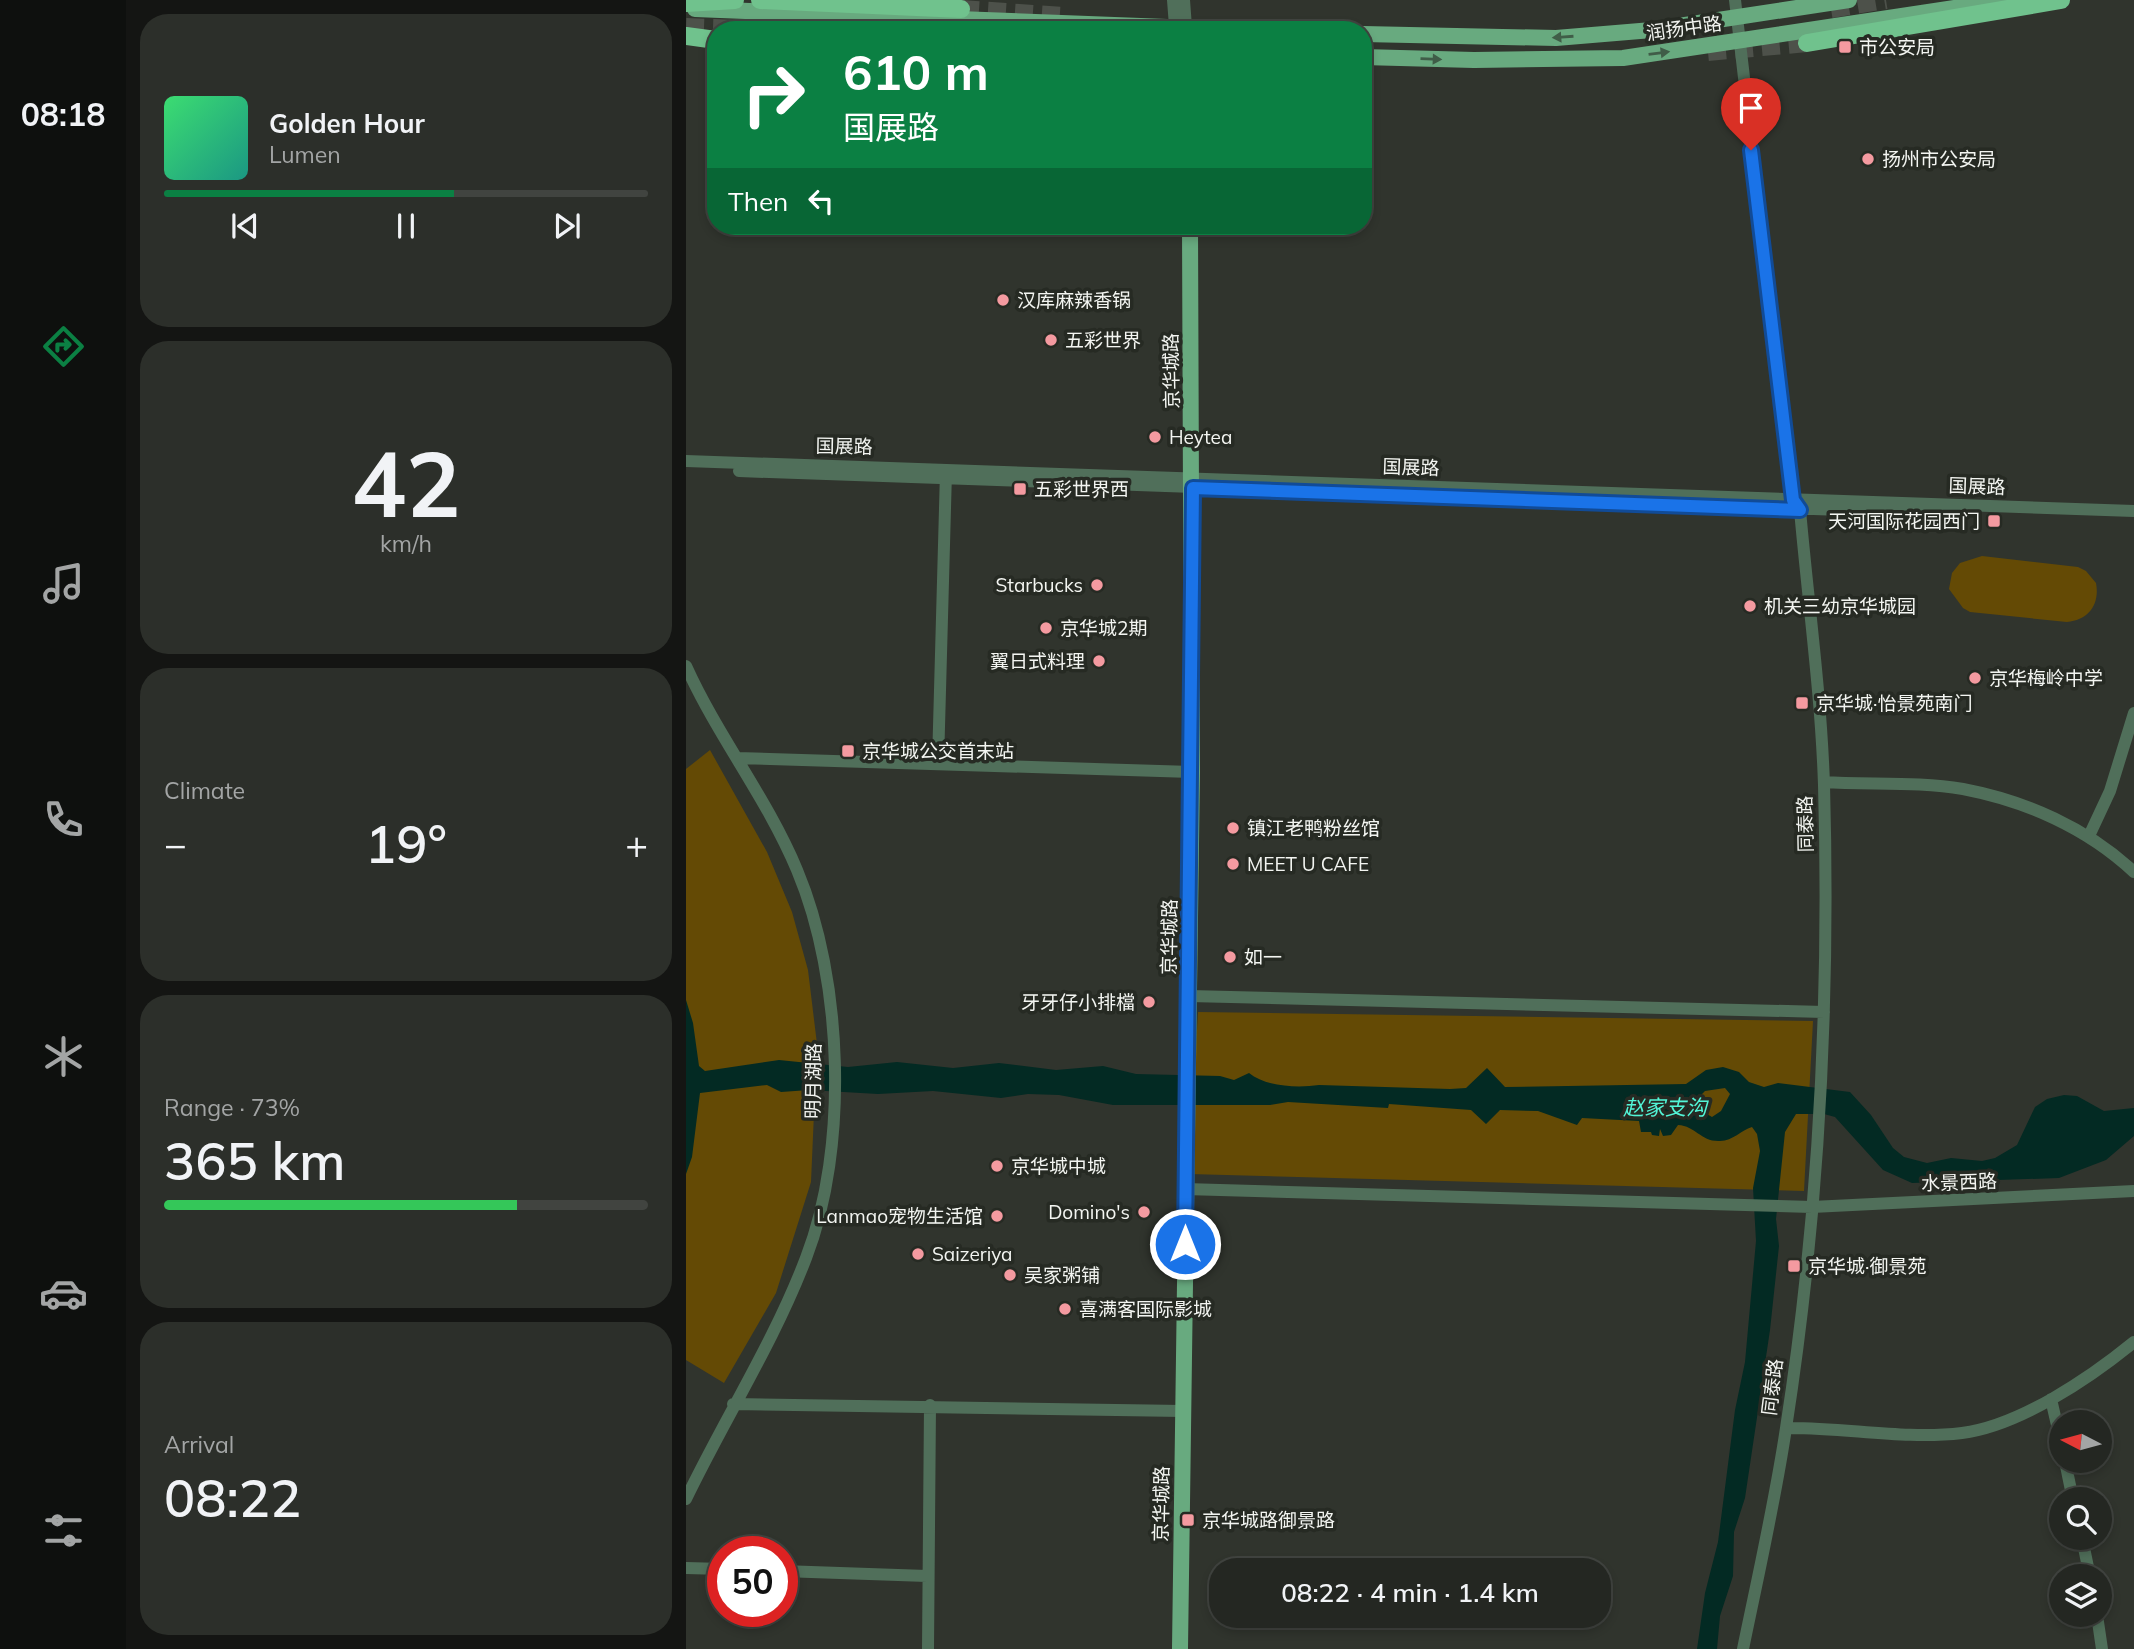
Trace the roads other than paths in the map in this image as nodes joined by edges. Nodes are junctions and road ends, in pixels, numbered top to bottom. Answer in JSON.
{"nodes":[{"id":1,"x":735,"y":0,"type":"edge"},
{"id":2,"x":760,"y":0,"type":"edge"},
{"id":3,"x":1173,"y":0,"type":"edge"},
{"id":4,"x":1184,"y":0,"type":"edge"},
{"id":5,"x":1735,"y":0,"type":"edge"},
{"id":6,"x":1849,"y":0,"type":"tunnel mouth"},
{"id":7,"x":2007,"y":0,"type":"edge"},
{"id":8,"x":2061,"y":0,"type":"edge"},
{"id":9,"x":686,"y":3,"type":"edge"},
{"id":10,"x":686,"y":9,"type":"edge"},
{"id":11,"x":961,"y":9,"type":"tunnel mouth"},
{"id":12,"x":1736,"y":18,"type":"junction"},
{"id":13,"x":999,"y":21,"type":"edge"},
{"id":14,"x":1179,"y":21,"type":"edge"},
{"id":15,"x":1182,"y":21,"type":"edge"},
{"id":16,"x":1372,"y":34,"type":"edge"},
{"id":17,"x":686,"y":35,"type":"edge"},
{"id":18,"x":707,"y":37,"type":"edge"},
{"id":19,"x":1738,"y":42,"type":"junction"},
{"id":20,"x":1807,"y":43,"type":"tunnel mouth"},
{"id":21,"x":1372,"y":57,"type":"edge"},
{"id":22,"x":1181,"y":235,"type":"edge"},
{"id":23,"x":1190,"y":235,"type":"edge"},
{"id":24,"x":686,"y":461,"type":"edge"},
{"id":25,"x":686,"y":469,"type":"edge"},
{"id":26,"x":946,"y":472,"type":"junction"},
{"id":27,"x":1188,"y":483,"type":"junction"},
{"id":28,"x":1797,"y":505,"type":"junction"},
{"id":29,"x":2134,"y":511,"type":"edge"},
{"id":30,"x":2134,"y":518,"type":"edge"},
{"id":31,"x":686,"y":667,"type":"edge"},
{"id":32,"x":2134,"y":713,"type":"edge"},
{"id":33,"x":737,"y":758,"type":"junction"},
{"id":34,"x":938,"y":763,"type":"junction"},
{"id":35,"x":1187,"y":772,"type":"junction"},
{"id":36,"x":1824,"y":782,"type":"junction"},
{"id":37,"x":2089,"y":836,"type":"junction"},
{"id":38,"x":2134,"y":872,"type":"edge"},
{"id":39,"x":1189,"y":996,"type":"junction"},
{"id":40,"x":1824,"y":1012,"type":"junction"},
{"id":41,"x":1183,"y":1060,"type":"junction"},
{"id":42,"x":1182,"y":1125,"type":"junction"},
{"id":43,"x":1185,"y":1189,"type":"junction"},
{"id":44,"x":2134,"y":1191,"type":"edge"},
{"id":45,"x":1812,"y":1207,"type":"junction"},
{"id":46,"x":2134,"y":1342,"type":"edge"},
{"id":47,"x":2051,"y":1399,"type":"junction"},
{"id":48,"x":733,"y":1404,"type":"junction"},
{"id":49,"x":930,"y":1405,"type":"junction"},
{"id":50,"x":2054,"y":1410,"type":"edge"},
{"id":51,"x":1180,"y":1411,"type":"junction"},
{"id":52,"x":1786,"y":1428,"type":"junction"},
{"id":53,"x":686,"y":1499,"type":"edge"},
{"id":54,"x":686,"y":1568,"type":"edge"},
{"id":55,"x":707,"y":1569,"type":"edge"},
{"id":56,"x":798,"y":1572,"type":"edge"},
{"id":57,"x":927,"y":1576,"type":"junction"},
{"id":58,"x":2099,"y":1627,"type":"edge"},
{"id":59,"x":928,"y":1649,"type":"edge"},
{"id":60,"x":1173,"y":1649,"type":"edge"},
{"id":61,"x":1181,"y":1649,"type":"edge"},
{"id":62,"x":1743,"y":1649,"type":"edge"},
{"id":63,"x":2102,"y":1649,"type":"edge"}],
"edges":[{"from":1,"to":9,"type":"highway"},
{"from":2,"to":11,"type":"highway"},
{"from":3,"to":14,"type":"street"},
{"from":4,"to":15,"type":"street"},
{"from":5,"to":12,"type":"street","name":"同泰路"},
{"from":6,"to":12,"type":"main road","name":"润扬中路"},
{"from":7,"to":19,"type":"main road","name":"润扬中路"},
{"from":8,"to":20,"type":"highway"},
{"from":10,"to":13,"type":"main road"},
{"from":12,"to":16,"type":"main road","name":"润扬中路","one_way":true},
{"from":12,"to":19,"type":"street","name":"同泰路"},
{"from":17,"to":18,"type":"highway"},
{"from":21,"to":19,"type":"main road","name":"润扬中路","one_way":true},
{"from":19,"to":28,"type":"street","name":"同泰路"},
{"from":22,"to":27,"type":"main road","name":"京华城路"},
{"from":23,"to":27,"type":"main road","name":"京华城路"},
{"from":24,"to":26,"type":"street","name":"国展路"},
{"from":25,"to":26,"type":"street","name":"国展路"},
{"from":26,"to":27,"type":"street","name":"国展路"},
{"from":26,"to":34,"type":"street"},
{"from":27,"to":28,"type":"street","name":"国展路"},
{"from":27,"to":35,"type":"main road","name":"京华城路"},
{"from":28,"to":29,"type":"street","name":"国展路"},
{"from":28,"to":30,"type":"street","name":"国展路"},
{"from":28,"to":36,"type":"street","name":"同泰路"},
{"from":31,"to":33,"type":"street","name":"明月湖路"},
{"from":32,"to":37,"type":"street"},
{"from":33,"to":34,"type":"street"},
{"from":33,"to":48,"type":"street","name":"明月湖路"},
{"from":34,"to":35,"type":"street"},
{"from":35,"to":39,"type":"main road","name":"京华城路"},
{"from":35,"to":41,"type":"main road","name":"京华城路"},
{"from":36,"to":37,"type":"street"},
{"from":36,"to":40,"type":"street","name":"同泰路"},
{"from":37,"to":38,"type":"street"},
{"from":39,"to":40,"type":"street"},
{"from":39,"to":41,"type":"main road","name":"京华城路"},
{"from":40,"to":45,"type":"street","name":"同泰路"},
{"from":41,"to":42,"type":"main road","name":"京华城路"},
{"from":42,"to":43,"type":"main road","name":"京华城路"},
{"from":42,"to":51,"type":"main road","name":"京华城路"},
{"from":43,"to":45,"type":"street","name":"水景西路"},
{"from":43,"to":51,"type":"main road","name":"京华城路"},
{"from":44,"to":45,"type":"street","name":"水景西路"},
{"from":45,"to":52,"type":"street","name":"同泰路"},
{"from":46,"to":47,"type":"street"},
{"from":47,"to":50,"type":"street"},
{"from":47,"to":52,"type":"street"},
{"from":48,"to":49,"type":"street"},
{"from":48,"to":53,"type":"street","name":"明月湖路"},
{"from":49,"to":51,"type":"street"},
{"from":49,"to":57,"type":"street"},
{"from":51,"to":60,"type":"main road","name":"京华城路"},
{"from":51,"to":61,"type":"main road","name":"京华城路"},
{"from":52,"to":62,"type":"street","name":"同泰路"},
{"from":54,"to":55,"type":"street"},
{"from":56,"to":57,"type":"street"},
{"from":57,"to":59,"type":"street"},
{"from":58,"to":63,"type":"street"}]}
